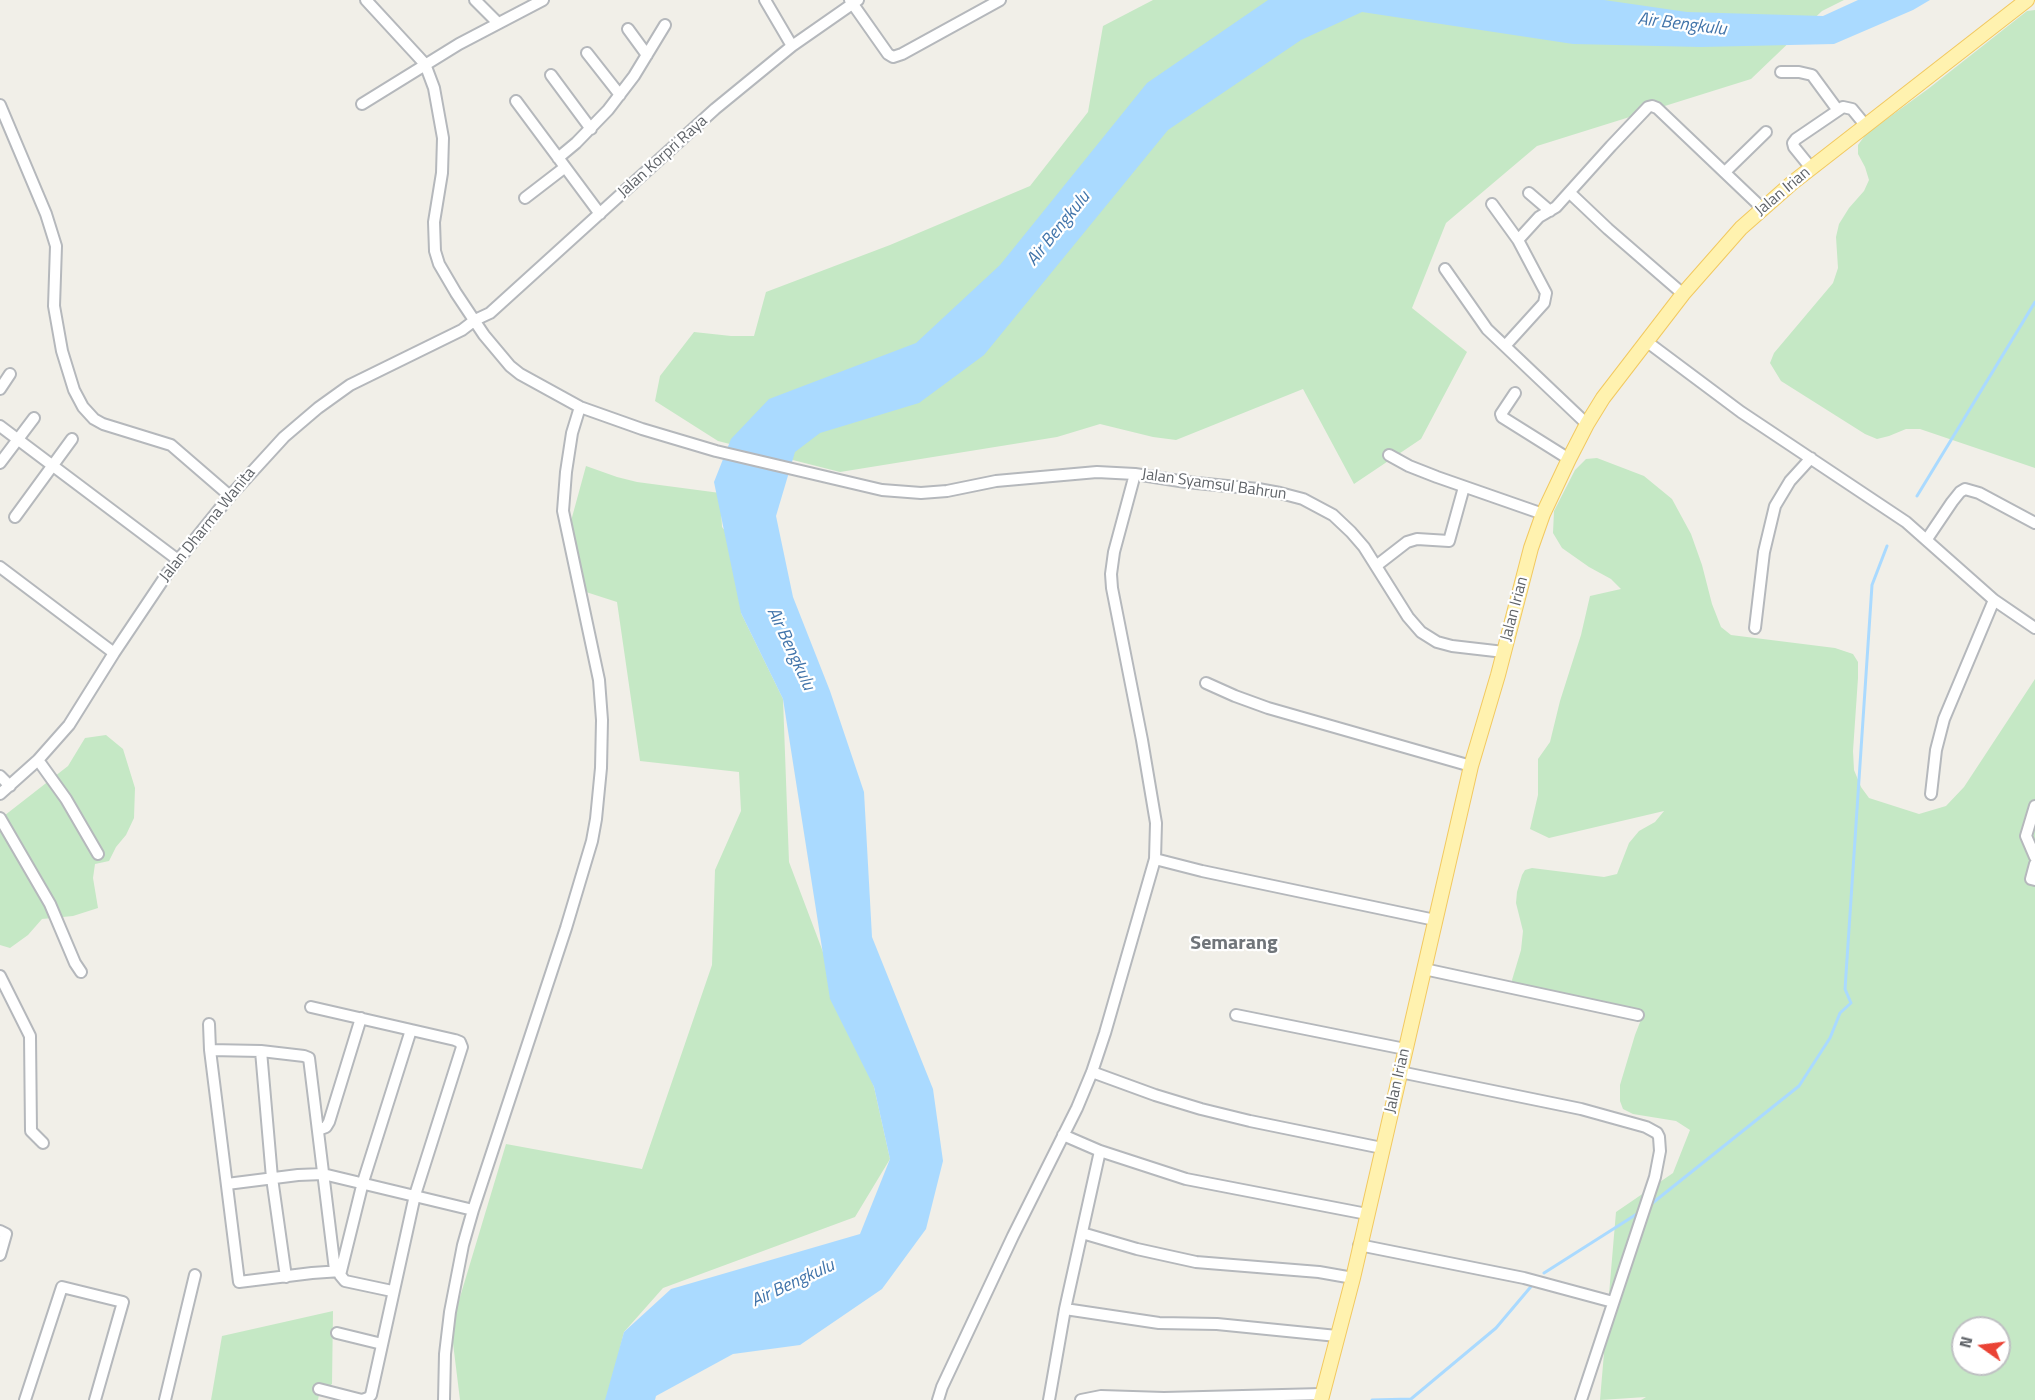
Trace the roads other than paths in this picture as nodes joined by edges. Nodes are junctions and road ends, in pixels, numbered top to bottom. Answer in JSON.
{"nodes":[{"id":1,"x":366,"y":0,"type":"edge"},
{"id":2,"x":475,"y":0,"type":"edge"},
{"id":3,"x":543,"y":0,"type":"edge"},
{"id":4,"x":765,"y":0,"type":"edge"},
{"id":5,"x":1000,"y":0,"type":"edge"},
{"id":6,"x":2027,"y":0,"type":"edge"},
{"id":7,"x":853,"y":1,"type":"edge"},
{"id":8,"x":498,"y":23,"type":"junction"},
{"id":9,"x":665,"y":25,"type":"dead end"},
{"id":10,"x":628,"y":28,"type":"dead end"},
{"id":11,"x":792,"y":46,"type":"junction"},
{"id":12,"x":587,"y":52,"type":"dead end"},
{"id":13,"x":647,"y":55,"type":"junction"},
{"id":14,"x":425,"y":64,"type":"junction"},
{"id":15,"x":1781,"y":72,"type":"dead end"},
{"id":16,"x":551,"y":75,"type":"dead end"},
{"id":17,"x":620,"y":95,"type":"junction"},
{"id":18,"x":516,"y":101,"type":"dead end"},
{"id":19,"x":362,"y":104,"type":"dead end"},
{"id":20,"x":0,"y":105,"type":"edge"},
{"id":21,"x":1837,"y":109,"type":"junction"},
{"id":22,"x":1866,"y":126,"type":"junction"},
{"id":23,"x":591,"y":129,"type":"junction"},
{"id":24,"x":1766,"y":132,"type":"dead end"},
{"id":25,"x":561,"y":163,"type":"junction"},
{"id":26,"x":1811,"y":168,"type":"junction"},
{"id":27,"x":1725,"y":172,"type":"junction"},
{"id":28,"x":1529,"y":193,"type":"dead end"},
{"id":29,"x":1570,"y":193,"type":"junction"},
{"id":30,"x":525,"y":198,"type":"dead end"},
{"id":31,"x":1492,"y":204,"type":"dead end"},
{"id":32,"x":1762,"y":208,"type":"junction"},
{"id":33,"x":1550,"y":211,"type":"junction"},
{"id":34,"x":600,"y":214,"type":"junction"},
{"id":35,"x":1518,"y":240,"type":"junction"},
{"id":36,"x":1445,"y":269,"type":"dead end"},
{"id":37,"x":1683,"y":294,"type":"junction"},
{"id":38,"x":475,"y":320,"type":"junction"},
{"id":39,"x":1646,"y":341,"type":"junction"},
{"id":40,"x":1505,"y":346,"type":"junction"},
{"id":41,"x":10,"y":374,"type":"dead end"},
{"id":42,"x":0,"y":389,"type":"edge"},
{"id":43,"x":1515,"y":393,"type":"dead end"},
{"id":44,"x":579,"y":407,"type":"junction"},
{"id":45,"x":34,"y":418,"type":"dead end"},
{"id":46,"x":1587,"y":424,"type":"junction"},
{"id":47,"x":0,"y":426,"type":"edge"},
{"id":48,"x":72,"y":439,"type":"dead end"},
{"id":49,"x":18,"y":440,"type":"junction"},
{"id":50,"x":1389,"y":455,"type":"dead end"},
{"id":51,"x":1811,"y":458,"type":"junction"},
{"id":52,"x":1569,"y":459,"type":"junction"},
{"id":53,"x":0,"y":463,"type":"edge"},
{"id":54,"x":53,"y":466,"type":"junction"},
{"id":55,"x":1135,"y":474,"type":"junction"},
{"id":56,"x":1464,"y":487,"type":"junction"},
{"id":57,"x":230,"y":496,"type":"junction"},
{"id":58,"x":1543,"y":514,"type":"junction"},
{"id":59,"x":15,"y":517,"type":"dead end"},
{"id":60,"x":2035,"y":523,"type":"edge"},
{"id":61,"x":1927,"y":539,"type":"junction"},
{"id":62,"x":178,"y":560,"type":"junction"},
{"id":63,"x":1376,"y":566,"type":"junction"},
{"id":64,"x":0,"y":567,"type":"edge"},
{"id":65,"x":1995,"y":600,"type":"junction"},
{"id":66,"x":1755,"y":628,"type":"dead end"},
{"id":67,"x":2035,"y":628,"type":"edge"},
{"id":68,"x":1503,"y":652,"type":"junction"},
{"id":69,"x":114,"y":653,"type":"junction"},
{"id":70,"x":1206,"y":683,"type":"dead end"},
{"id":71,"x":38,"y":760,"type":"junction"},
{"id":72,"x":1471,"y":766,"type":"junction"},
{"id":73,"x":0,"y":776,"type":"edge"},
{"id":74,"x":10,"y":786,"type":"junction"},
{"id":75,"x":0,"y":794,"type":"edge"},
{"id":76,"x":1931,"y":794,"type":"dead end"},
{"id":77,"x":2035,"y":806,"type":"edge"},
{"id":78,"x":0,"y":818,"type":"edge"},
{"id":79,"x":98,"y":854,"type":"dead end"},
{"id":80,"x":2035,"y":857,"type":"edge"},
{"id":81,"x":1155,"y":859,"type":"junction"},
{"id":82,"x":2035,"y":864,"type":"edge"},
{"id":83,"x":2035,"y":880,"type":"edge"},
{"id":84,"x":1435,"y":921,"type":"junction"},
{"id":85,"x":1424,"y":969,"type":"junction"},
{"id":86,"x":81,"y":972,"type":"dead end"},
{"id":87,"x":0,"y":976,"type":"edge"},
{"id":88,"x":311,"y":1007,"type":"dead end"},
{"id":89,"x":1236,"y":1015,"type":"dead end"},
{"id":90,"x":1638,"y":1015,"type":"dead end"},
{"id":91,"x":361,"y":1018,"type":"junction"},
{"id":92,"x":209,"y":1024,"type":"dead end"},
{"id":93,"x":411,"y":1030,"type":"junction"},
{"id":94,"x":1406,"y":1049,"type":"junction"},
{"id":95,"x":210,"y":1050,"type":"junction"},
{"id":96,"x":261,"y":1052,"type":"junction"},
{"id":97,"x":1092,"y":1072,"type":"junction"},
{"id":98,"x":1400,"y":1072,"type":"junction"},
{"id":99,"x":318,"y":1130,"type":"junction"},
{"id":100,"x":1063,"y":1135,"type":"junction"},
{"id":101,"x":43,"y":1143,"type":"dead end"},
{"id":102,"x":1382,"y":1148,"type":"junction"},
{"id":103,"x":1100,"y":1151,"type":"junction"},
{"id":104,"x":323,"y":1174,"type":"junction"},
{"id":105,"x":272,"y":1178,"type":"junction"},
{"id":106,"x":363,"y":1182,"type":"junction"},
{"id":107,"x":226,"y":1184,"type":"junction"},
{"id":108,"x":415,"y":1195,"type":"junction"},
{"id":109,"x":473,"y":1210,"type":"junction"},
{"id":110,"x":1367,"y":1214,"type":"junction"},
{"id":111,"x":0,"y":1231,"type":"edge"},
{"id":112,"x":1082,"y":1233,"type":"junction"},
{"id":113,"x":1359,"y":1245,"type":"junction"},
{"id":114,"x":0,"y":1255,"type":"edge"},
{"id":115,"x":338,"y":1271,"type":"junction"},
{"id":116,"x":195,"y":1275,"type":"dead end"},
{"id":117,"x":286,"y":1277,"type":"junction"},
{"id":118,"x":1353,"y":1278,"type":"junction"},
{"id":119,"x":392,"y":1291,"type":"junction"},
{"id":120,"x":1613,"y":1302,"type":"junction"},
{"id":121,"x":1065,"y":1309,"type":"junction"},
{"id":122,"x":337,"y":1333,"type":"dead end"},
{"id":123,"x":1337,"y":1336,"type":"junction"},
{"id":124,"x":382,"y":1344,"type":"junction"},
{"id":125,"x":320,"y":1389,"type":"dead end"},
{"id":126,"x":1322,"y":1397,"type":"edge"},
{"id":127,"x":25,"y":1400,"type":"edge"},
{"id":128,"x":95,"y":1400,"type":"edge"},
{"id":129,"x":165,"y":1400,"type":"edge"},
{"id":130,"x":444,"y":1400,"type":"edge"},
{"id":131,"x":938,"y":1400,"type":"edge"},
{"id":132,"x":1049,"y":1400,"type":"edge"},
{"id":133,"x":1081,"y":1400,"type":"edge"},
{"id":134,"x":1581,"y":1400,"type":"edge"}],
"edges":[{"from":1,"to":14,"type":"street"},
{"from":2,"to":8,"type":"street"},
{"from":3,"to":8,"type":"street"},
{"from":4,"to":11,"type":"street"},
{"from":5,"to":7,"type":"street"},
{"from":6,"to":22,"type":"main road","name":"Jalan Irian"},
{"from":7,"to":11,"type":"street","name":"Jalan Korpri Raya"},
{"from":8,"to":14,"type":"street"},
{"from":9,"to":13,"type":"street"},
{"from":10,"to":13,"type":"street"},
{"from":11,"to":34,"type":"street","name":"Jalan Korpri Raya"},
{"from":12,"to":17,"type":"street"},
{"from":13,"to":17,"type":"street"},
{"from":14,"to":19,"type":"street"},
{"from":14,"to":38,"type":"street"},
{"from":15,"to":21,"type":"street"},
{"from":16,"to":23,"type":"street"},
{"from":17,"to":23,"type":"street"},
{"from":18,"to":25,"type":"street"},
{"from":20,"to":57,"type":"street"},
{"from":21,"to":22,"type":"street"},
{"from":21,"to":26,"type":"street"},
{"from":22,"to":26,"type":"main road","name":"Jalan Irian"},
{"from":23,"to":25,"type":"street"},
{"from":24,"to":27,"type":"street"},
{"from":25,"to":30,"type":"street"},
{"from":25,"to":34,"type":"street"},
{"from":26,"to":32,"type":"main road","name":"Jalan Irian"},
{"from":27,"to":29,"type":"street"},
{"from":27,"to":32,"type":"street"},
{"from":28,"to":33,"type":"street"},
{"from":29,"to":33,"type":"street"},
{"from":29,"to":37,"type":"street"},
{"from":31,"to":35,"type":"street"},
{"from":32,"to":37,"type":"main road","name":"Jalan Irian"},
{"from":33,"to":35,"type":"street"},
{"from":34,"to":38,"type":"street","name":"Jalan Korpri Raya"},
{"from":35,"to":40,"type":"street"},
{"from":36,"to":40,"type":"street"},
{"from":37,"to":39,"type":"main road","name":"Jalan Irian"},
{"from":38,"to":44,"type":"street"},
{"from":38,"to":57,"type":"street","name":"Jalan Dharma Wanita"},
{"from":39,"to":46,"type":"main road","name":"Jalan Irian"},
{"from":39,"to":51,"type":"street"},
{"from":40,"to":46,"type":"street"},
{"from":41,"to":42,"type":"street"},
{"from":43,"to":52,"type":"street"},
{"from":44,"to":55,"type":"street","name":"Jalan Syamsul Bahrun"},
{"from":44,"to":109,"type":"street"},
{"from":45,"to":49,"type":"street"},
{"from":46,"to":52,"type":"main road","name":"Jalan Irian"},
{"from":47,"to":49,"type":"street"},
{"from":48,"to":54,"type":"street"},
{"from":49,"to":53,"type":"street"},
{"from":49,"to":54,"type":"street"},
{"from":50,"to":56,"type":"street"},
{"from":51,"to":61,"type":"street"},
{"from":51,"to":66,"type":"street"},
{"from":52,"to":58,"type":"main road","name":"Jalan Irian"},
{"from":54,"to":59,"type":"street"},
{"from":54,"to":62,"type":"street"},
{"from":55,"to":63,"type":"street","name":"Jalan Syamsul Bahrun"},
{"from":55,"to":81,"type":"street"},
{"from":56,"to":58,"type":"street"},
{"from":56,"to":63,"type":"street"},
{"from":57,"to":62,"type":"street","name":"Jalan Dharma Wanita"},
{"from":58,"to":68,"type":"main road","name":"Jalan Irian"},
{"from":60,"to":61,"type":"street"},
{"from":61,"to":65,"type":"street"},
{"from":62,"to":69,"type":"street","name":"Jalan Dharma Wanita"},
{"from":63,"to":68,"type":"street","name":"Jalan Syamsul Bahrun"},
{"from":64,"to":69,"type":"street"},
{"from":65,"to":67,"type":"street"},
{"from":65,"to":76,"type":"street"},
{"from":68,"to":72,"type":"main road","name":"Jalan Irian"},
{"from":69,"to":71,"type":"street","name":"Jalan Dharma Wanita"},
{"from":70,"to":72,"type":"street"},
{"from":71,"to":74,"type":"street","name":"Jalan Dharma Wanita"},
{"from":71,"to":79,"type":"street"},
{"from":72,"to":84,"type":"main road","name":"Jalan Irian"},
{"from":73,"to":74,"type":"street"},
{"from":74,"to":75,"type":"street","name":"Jalan Dharma Wanita"},
{"from":77,"to":80,"type":"street"},
{"from":78,"to":86,"type":"street"},
{"from":81,"to":84,"type":"street"},
{"from":81,"to":97,"type":"street"},
{"from":82,"to":83,"type":"street"},
{"from":84,"to":85,"type":"main road","name":"Jalan Irian"},
{"from":85,"to":90,"type":"street"},
{"from":85,"to":94,"type":"main road","name":"Jalan Irian"},
{"from":87,"to":101,"type":"street"},
{"from":88,"to":91,"type":"street"},
{"from":89,"to":94,"type":"street"},
{"from":91,"to":93,"type":"street"},
{"from":91,"to":99,"type":"street"},
{"from":92,"to":95,"type":"street"},
{"from":93,"to":106,"type":"street"},
{"from":93,"to":108,"type":"street"},
{"from":94,"to":98,"type":"main road","name":"Jalan Irian"},
{"from":95,"to":96,"type":"street"},
{"from":95,"to":107,"type":"street"},
{"from":96,"to":99,"type":"street"},
{"from":96,"to":105,"type":"street"},
{"from":97,"to":100,"type":"street"},
{"from":97,"to":102,"type":"street"},
{"from":98,"to":102,"type":"main road","name":"Jalan Irian"},
{"from":98,"to":120,"type":"street"},
{"from":99,"to":104,"type":"street"},
{"from":100,"to":103,"type":"street"},
{"from":100,"to":131,"type":"street"},
{"from":102,"to":110,"type":"main road","name":"Jalan Irian"},
{"from":103,"to":110,"type":"street"},
{"from":103,"to":112,"type":"street"},
{"from":104,"to":105,"type":"street"},
{"from":104,"to":106,"type":"street"},
{"from":104,"to":115,"type":"street"},
{"from":105,"to":107,"type":"street"},
{"from":105,"to":117,"type":"street"},
{"from":106,"to":108,"type":"street"},
{"from":106,"to":115,"type":"street"},
{"from":107,"to":117,"type":"street"},
{"from":108,"to":109,"type":"street"},
{"from":108,"to":119,"type":"street"},
{"from":109,"to":130,"type":"street"},
{"from":110,"to":113,"type":"main road","name":"Jalan Irian"},
{"from":111,"to":114,"type":"street"},
{"from":112,"to":118,"type":"street"},
{"from":112,"to":121,"type":"street"},
{"from":113,"to":118,"type":"main road","name":"Jalan Irian"},
{"from":113,"to":120,"type":"street"},
{"from":115,"to":117,"type":"street"},
{"from":115,"to":119,"type":"street"},
{"from":116,"to":129,"type":"street"},
{"from":118,"to":123,"type":"main road","name":"Jalan Irian"},
{"from":119,"to":124,"type":"street"},
{"from":120,"to":134,"type":"street"},
{"from":121,"to":123,"type":"street"},
{"from":121,"to":132,"type":"street"},
{"from":122,"to":124,"type":"street"},
{"from":123,"to":126,"type":"main road","name":"Jalan Irian"},
{"from":124,"to":125,"type":"street"},
{"from":126,"to":133,"type":"street"},
{"from":127,"to":128,"type":"street"}]}
